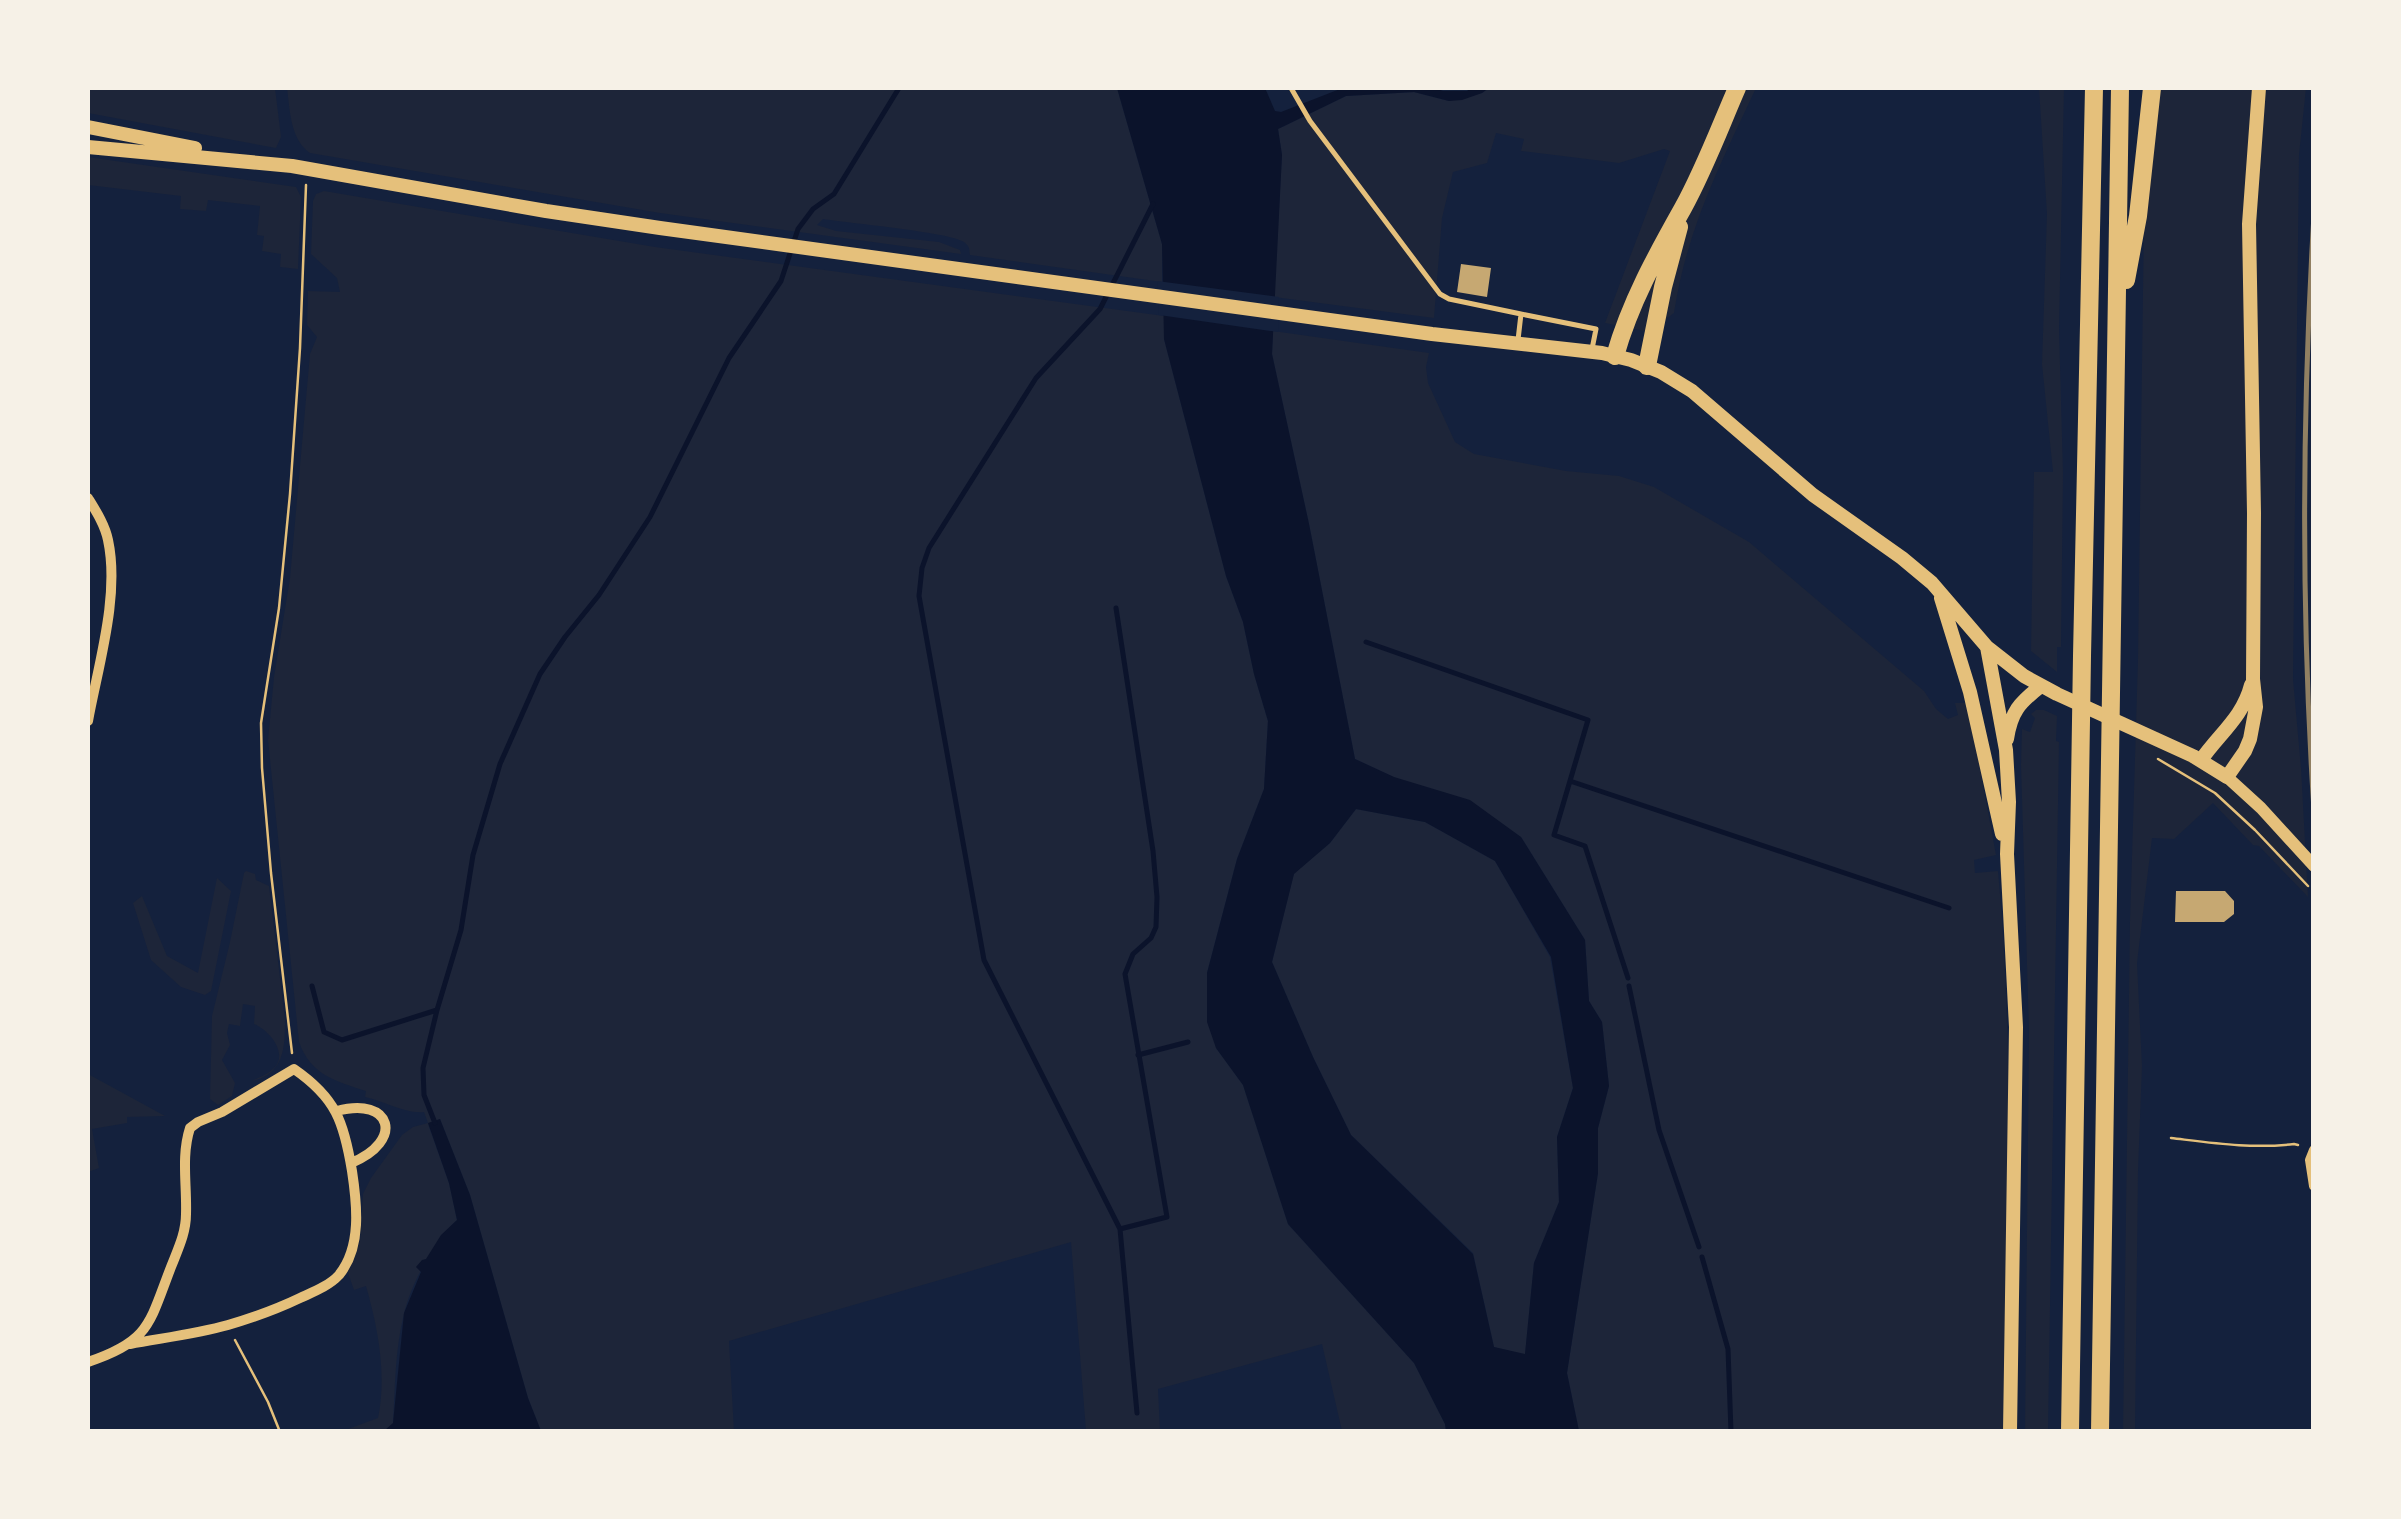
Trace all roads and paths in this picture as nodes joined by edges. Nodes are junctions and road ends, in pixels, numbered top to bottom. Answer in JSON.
{"nodes":[{"id":1,"x":1291,"y":88,"type":"edge"},
{"id":2,"x":1737,"y":88,"type":"edge"},
{"id":3,"x":2094,"y":88,"type":"edge"},
{"id":4,"x":2120,"y":88,"type":"edge"},
{"id":5,"x":2152,"y":88,"type":"edge"},
{"id":6,"x":2259,"y":88,"type":"edge"},
{"id":7,"x":88,"y":127,"type":"edge"},
{"id":8,"x":88,"y":147,"type":"edge"},
{"id":9,"x":264,"y":162,"type":"junction"},
{"id":10,"x":306,"y":168,"type":"junction"},
{"id":11,"x":1684,"y":207,"type":"junction"},
{"id":12,"x":1521,"y":314,"type":"junction"},
{"id":13,"x":2117,"y":330,"type":"junction"},
{"id":14,"x":1518,"y":343,"type":"junction"},
{"id":15,"x":1592,"y":352,"type":"junction"},
{"id":16,"x":1615,"y":356,"type":"junction"},
{"id":17,"x":1648,"y":366,"type":"junction"},
{"id":18,"x":88,"y":498,"type":"edge"},
{"id":19,"x":1939,"y":590,"type":"junction"},
{"id":20,"x":1986,"y":647,"type":"junction"},
{"id":21,"x":2253,"y":680,"type":"junction"},
{"id":22,"x":2041,"y":686,"type":"junction"},
{"id":23,"x":88,"y":721,"type":"edge"},
{"id":24,"x":2006,"y":750,"type":"junction"},
{"id":25,"x":2156,"y":758,"type":"dead end"},
{"id":26,"x":2201,"y":760,"type":"junction"},
{"id":27,"x":2227,"y":778,"type":"junction"},
{"id":28,"x":2007,"y":854,"type":"junction"},
{"id":29,"x":2314,"y":866,"type":"edge"},
{"id":30,"x":2308,"y":886,"type":"dead end"},
{"id":31,"x":294,"y":1069,"type":"junction"},
{"id":32,"x":337,"y":1111,"type":"junction"},
{"id":33,"x":2171,"y":1138,"type":"dead end"},
{"id":34,"x":2313,"y":1151,"type":"edge"},
{"id":35,"x":351,"y":1163,"type":"junction"},
{"id":36,"x":2314,"y":1186,"type":"edge"},
{"id":37,"x":227,"y":1326,"type":"junction"},
{"id":38,"x":130,"y":1344,"type":"junction"},
{"id":39,"x":88,"y":1362,"type":"edge"},
{"id":40,"x":280,"y":1432,"type":"edge"},
{"id":41,"x":2010,"y":1432,"type":"edge"},
{"id":42,"x":2070,"y":1432,"type":"edge"},
{"id":43,"x":2100,"y":1432,"type":"edge"}],
"edges":[{"from":1,"to":12,"type":"lane"},
{"from":2,"to":11,"type":"highway"},
{"from":3,"to":42,"type":"highway"},
{"from":4,"to":13,"type":"highway"},
{"from":5,"to":13,"type":"highway"},
{"from":6,"to":21,"type":"main road"},
{"from":7,"to":9,"type":"main road"},
{"from":8,"to":9,"type":"main road"},
{"from":9,"to":10,"type":"main road"},
{"from":10,"to":14,"type":"main road"},
{"from":10,"to":31,"type":"path"},
{"from":11,"to":16,"type":"highway"},
{"from":11,"to":17,"type":"highway"},
{"from":12,"to":14,"type":"lane"},
{"from":12,"to":15,"type":"lane"},
{"from":13,"to":43,"type":"highway"},
{"from":14,"to":15,"type":"main road"},
{"from":15,"to":16,"type":"main road"},
{"from":16,"to":17,"type":"main road"},
{"from":17,"to":19,"type":"main road"},
{"from":18,"to":23,"type":"street"},
{"from":19,"to":20,"type":"main road"},
{"from":19,"to":28,"type":"main road"},
{"from":20,"to":22,"type":"main road"},
{"from":20,"to":24,"type":"main road"},
{"from":21,"to":26,"type":"main road"},
{"from":21,"to":27,"type":"main road"},
{"from":22,"to":24,"type":"main road"},
{"from":22,"to":26,"type":"main road"},
{"from":24,"to":28,"type":"main road"},
{"from":25,"to":30,"type":"path"},
{"from":26,"to":27,"type":"main road"},
{"from":27,"to":29,"type":"street"},
{"from":28,"to":41,"type":"main road"},
{"from":31,"to":32,"type":"street"},
{"from":31,"to":38,"type":"street"},
{"from":32,"to":35,"type":"street"},
{"from":32,"to":35,"type":"street"},
{"from":33,"to":34,"type":"path"},
{"from":34,"to":36,"type":"street"},
{"from":35,"to":37,"type":"street"},
{"from":37,"to":38,"type":"street"},
{"from":37,"to":40,"type":"path"},
{"from":38,"to":39,"type":"street"}]}
